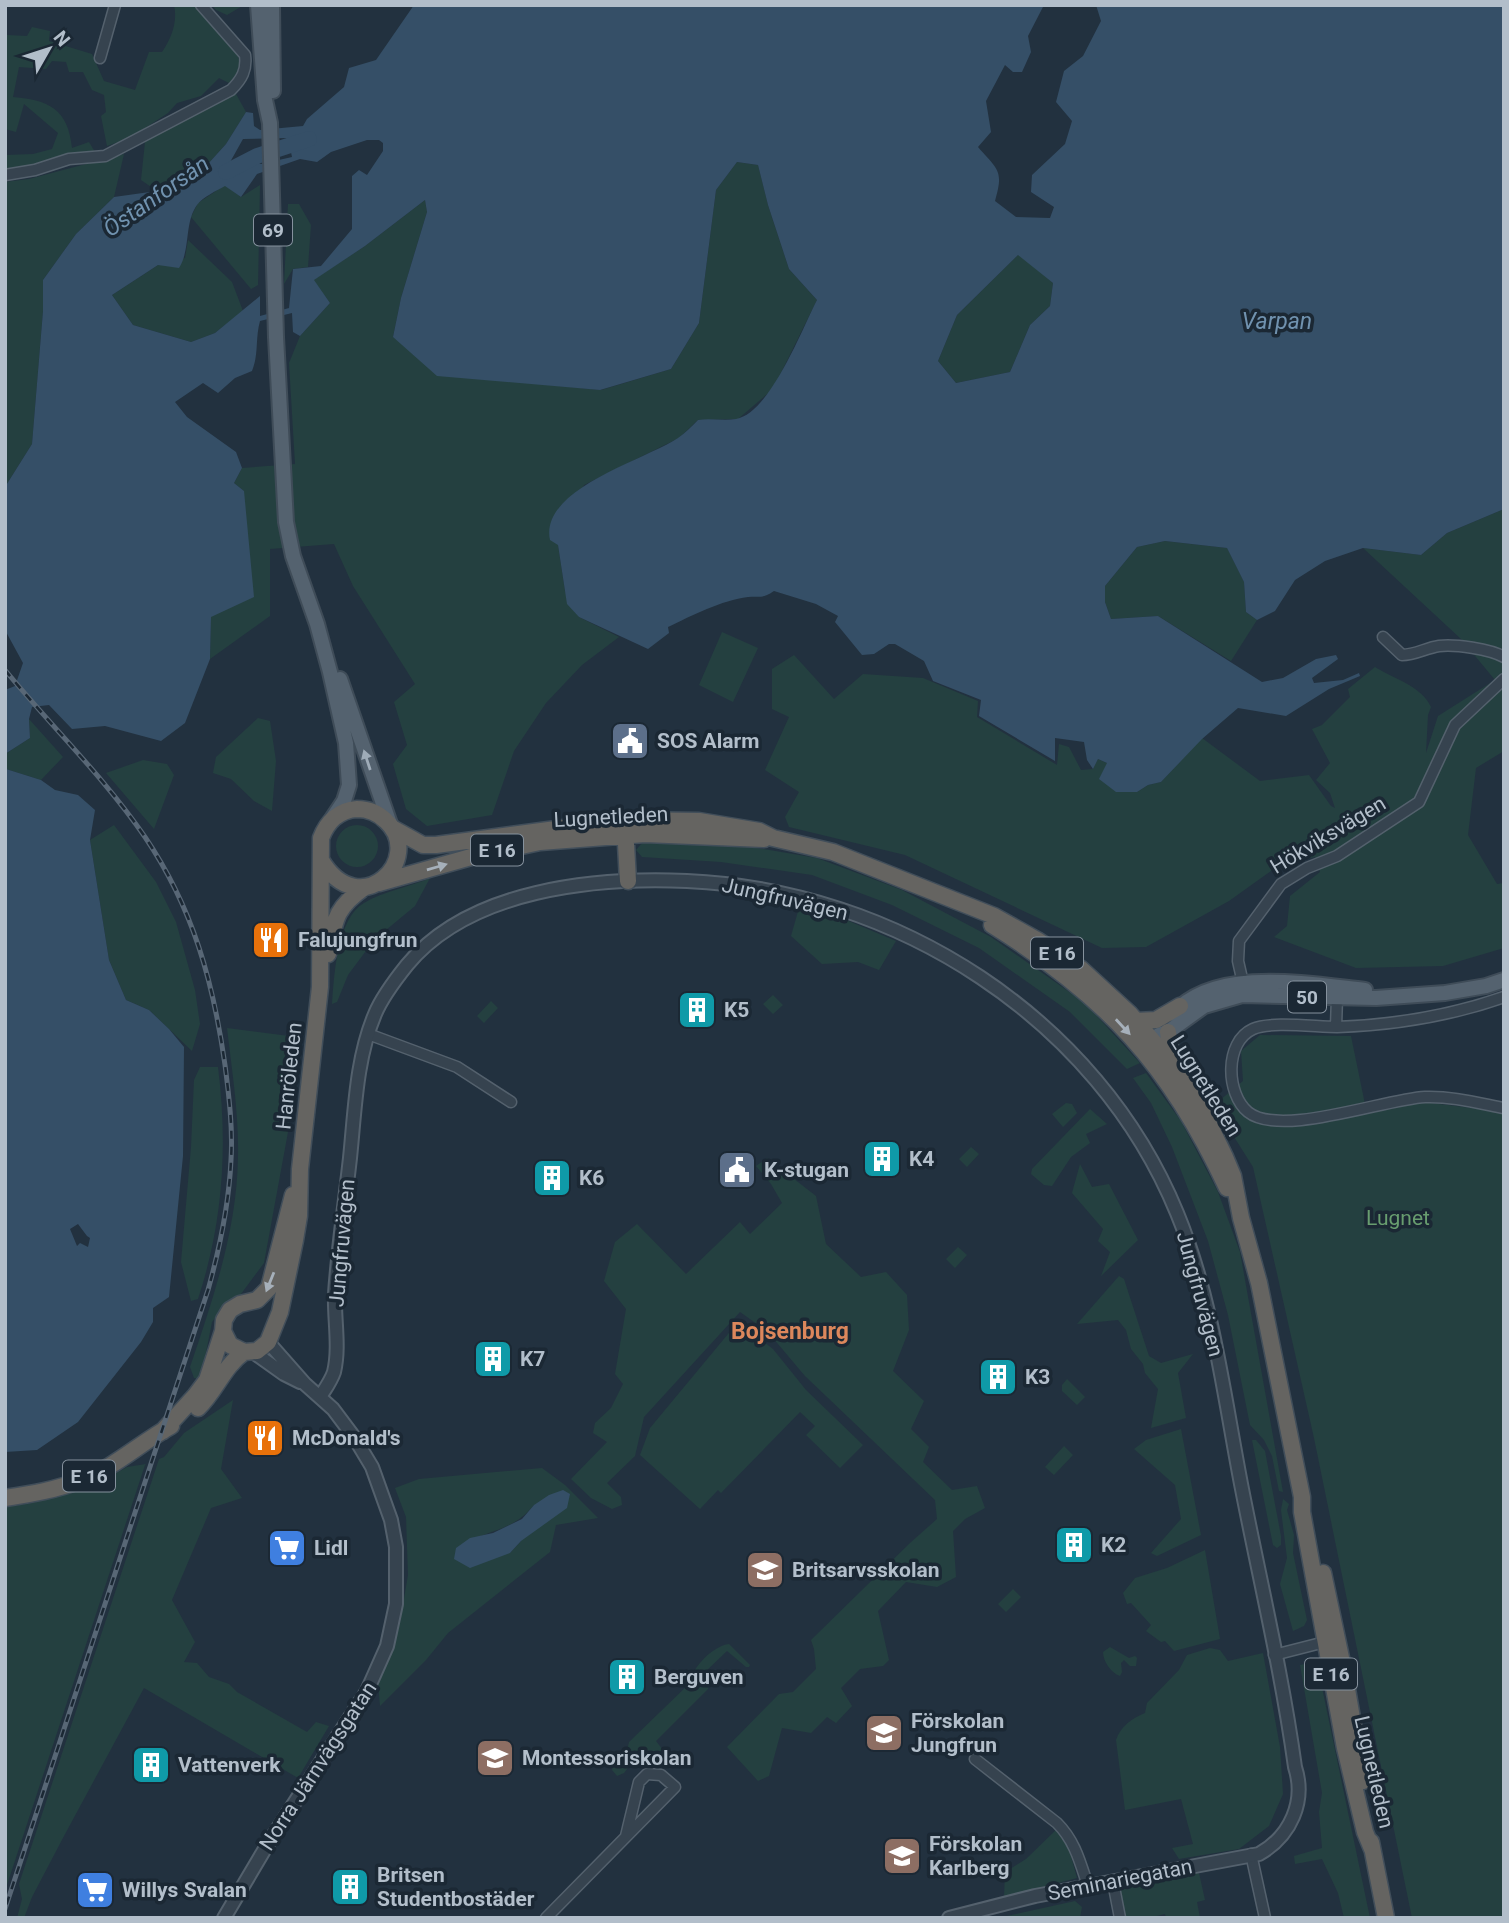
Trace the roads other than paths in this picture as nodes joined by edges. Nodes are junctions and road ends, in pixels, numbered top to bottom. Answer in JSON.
{"nodes":[{"id":1,"x":115,"y":5,"type":"edge"},
{"id":2,"x":201,"y":5,"type":"edge"},
{"id":3,"x":258,"y":5,"type":"edge"},
{"id":4,"x":272,"y":5,"type":"edge"},
{"id":5,"x":100,"y":58,"type":"dead end"},
{"id":6,"x":270,"y":123,"type":"junction"},
{"id":7,"x":5,"y":175,"type":"edge"},
{"id":8,"x":285,"y":497,"type":"junction"},
{"id":9,"x":1383,"y":637,"type":"dead end"},
{"id":10,"x":1504,"y":657,"type":"edge"},
{"id":11,"x":1504,"y":679,"type":"edge"},
{"id":12,"x":331,"y":820,"type":"junction"},
{"id":13,"x":392,"y":827,"type":"junction"},
{"id":14,"x":625,"y":827,"type":"junction"},
{"id":15,"x":321,"y":860,"type":"junction"},
{"id":16,"x":628,"y":881,"type":"junction"},
{"id":17,"x":369,"y":886,"type":"junction"},
{"id":18,"x":965,"y":905,"type":"junction"},
{"id":19,"x":1504,"y":980,"type":"edge"},
{"id":20,"x":320,"y":987,"type":"junction"},
{"id":21,"x":1244,"y":989,"type":"junction"},
{"id":22,"x":1337,"y":992,"type":"junction"},
{"id":23,"x":1504,"y":997,"type":"edge"},
{"id":24,"x":1180,"y":1006,"type":"junction"},
{"id":25,"x":1136,"y":1021,"type":"junction"},
{"id":26,"x":1336,"y":1027,"type":"junction"},
{"id":27,"x":1168,"y":1032,"type":"junction"},
{"id":28,"x":368,"y":1034,"type":"junction"},
{"id":29,"x":1146,"y":1042,"type":"junction"},
{"id":30,"x":1172,"y":1064,"type":"junction"},
{"id":31,"x":511,"y":1102,"type":"dead end"},
{"id":32,"x":1504,"y":1108,"type":"edge"},
{"id":33,"x":300,"y":1169,"type":"junction"},
{"id":34,"x":1241,"y":1218,"type":"junction"},
{"id":35,"x":251,"y":1303,"type":"junction"},
{"id":36,"x":223,"y":1331,"type":"junction"},
{"id":37,"x":271,"y":1336,"type":"junction"},
{"id":38,"x":248,"y":1352,"type":"junction"},
{"id":39,"x":305,"y":1384,"type":"junction"},
{"id":40,"x":320,"y":1398,"type":"junction"},
{"id":41,"x":163,"y":1431,"type":"junction"},
{"id":42,"x":5,"y":1499,"type":"edge"},
{"id":43,"x":1331,"y":1641,"type":"junction"},
{"id":44,"x":1274,"y":1655,"type":"junction"},
{"id":45,"x":975,"y":1759,"type":"dead end"},
{"id":46,"x":626,"y":1836,"type":"junction"},
{"id":47,"x":1251,"y":1854,"type":"junction"},
{"id":48,"x":1113,"y":1882,"type":"junction"},
{"id":49,"x":1088,"y":1886,"type":"junction"},
{"id":50,"x":224,"y":1918,"type":"edge"},
{"id":51,"x":546,"y":1918,"type":"edge"},
{"id":52,"x":949,"y":1918,"type":"edge"},
{"id":53,"x":1120,"y":1918,"type":"edge"},
{"id":54,"x":1265,"y":1918,"type":"edge"},
{"id":55,"x":1386,"y":1918,"type":"edge"}],
"edges":[{"from":1,"to":5,"type":"street"},
{"from":2,"to":7,"type":"street"},
{"from":3,"to":6,"type":"main road","number":"69"},
{"from":4,"to":6,"type":"main road","number":"69"},
{"from":6,"to":8,"type":"main road","number":"69"},
{"from":8,"to":12,"type":"main road","number":"69"},
{"from":13,"to":8,"type":"main road","number":"69","one_way":true},
{"from":9,"to":10,"type":"street"},
{"from":11,"to":21,"type":"street","name":"Hökviksvägen"},
{"from":12,"to":13,"type":"highway"},
{"from":12,"to":15,"type":"highway","number":"E 16"},
{"from":13,"to":14,"type":"highway","name":"Lugnetleden","number":"E 16"},
{"from":13,"to":17,"type":"highway","number":"E 16"},
{"from":14,"to":16,"type":"highway"},
{"from":17,"to":14,"type":"highway","name":"Lugnetleden","number":"E 16","one_way":true},
{"from":14,"to":18,"type":"highway","name":"Lugnetleden","number":"E 16"},
{"from":15,"to":17,"type":"highway"},
{"from":15,"to":20,"type":"highway","name":"Hanröleden","number":"E 16"},
{"from":16,"to":28,"type":"street","name":"Jungfruvägen"},
{"from":16,"to":44,"type":"street","name":"Jungfruvägen"},
{"from":17,"to":20,"type":"highway","name":"Hanröleden","number":"E 16"},
{"from":18,"to":25,"type":"highway","name":"Lugnetleden","number":"E 16"},
{"from":18,"to":29,"type":"highway","name":"Lugnetleden","number":"E 16","one_way":true},
{"from":19,"to":22,"type":"main road","number":"50"},
{"from":20,"to":33,"type":"highway","name":"Hanröleden","number":"E 16"},
{"from":21,"to":22,"type":"main road","number":"50"},
{"from":21,"to":24,"type":"main road","number":"50"},
{"from":21,"to":27,"type":"main road","number":"50"},
{"from":22,"to":26,"type":"street"},
{"from":23,"to":26,"type":"street"},
{"from":24,"to":25,"type":"highway","number":"50"},
{"from":24,"to":29,"type":"main road","number":"50"},
{"from":25,"to":29,"type":"highway","name":"Lugnetleden","number":"E 16"},
{"from":26,"to":32,"type":"street"},
{"from":27,"to":29,"type":"main road","number":"50"},
{"from":27,"to":30,"type":"highway"},
{"from":28,"to":31,"type":"street"},
{"from":28,"to":40,"type":"street","name":"Jungfruvägen"},
{"from":29,"to":30,"type":"highway","name":"Lugnetleden","number":"E 16"},
{"from":29,"to":34,"type":"highway","name":"Lugnetleden","number":"E 16"},
{"from":30,"to":34,"type":"highway","name":"Lugnetleden","number":"E 16"},
{"from":33,"to":35,"type":"highway","name":"Hanröleden","number":"E 16","one_way":true},
{"from":33,"to":37,"type":"highway","name":"Hanröleden","number":"E 16"},
{"from":34,"to":43,"type":"highway","name":"Lugnetleden","number":"E 16"},
{"from":35,"to":36,"type":"highway","name":"Hanröleden","number":"E 16"},
{"from":35,"to":37,"type":"highway"},
{"from":36,"to":38,"type":"highway"},
{"from":36,"to":41,"type":"highway","name":"Hanröleden","number":"E 16"},
{"from":37,"to":38,"type":"highway","name":"Hanröleden","number":"E 16"},
{"from":37,"to":39,"type":"street","name":"Norra Järnvägsgatan"},
{"from":38,"to":39,"type":"street","name":"Norra Järnvägsgatan"},
{"from":38,"to":41,"type":"highway","name":"Hanröleden","number":"E 16"},
{"from":39,"to":40,"type":"street","name":"Norra Järnvägsgatan"},
{"from":40,"to":50,"type":"street","name":"Norra Järnvägsgatan"},
{"from":41,"to":42,"type":"highway","name":"Hanröleden","number":"E 16"},
{"from":43,"to":44,"type":"street"},
{"from":43,"to":55,"type":"highway","name":"Lugnetleden","number":"E 16"},
{"from":44,"to":47,"type":"street","name":"Jungfruvägen"},
{"from":45,"to":49,"type":"street"},
{"from":46,"to":46,"type":"street"},
{"from":46,"to":51,"type":"street"},
{"from":47,"to":48,"type":"street","name":"Seminariegatan"},
{"from":47,"to":54,"type":"street"},
{"from":48,"to":49,"type":"street","name":"Seminariegatan"},
{"from":48,"to":53,"type":"street"},
{"from":49,"to":52,"type":"street","name":"Seminariegatan"}]}
